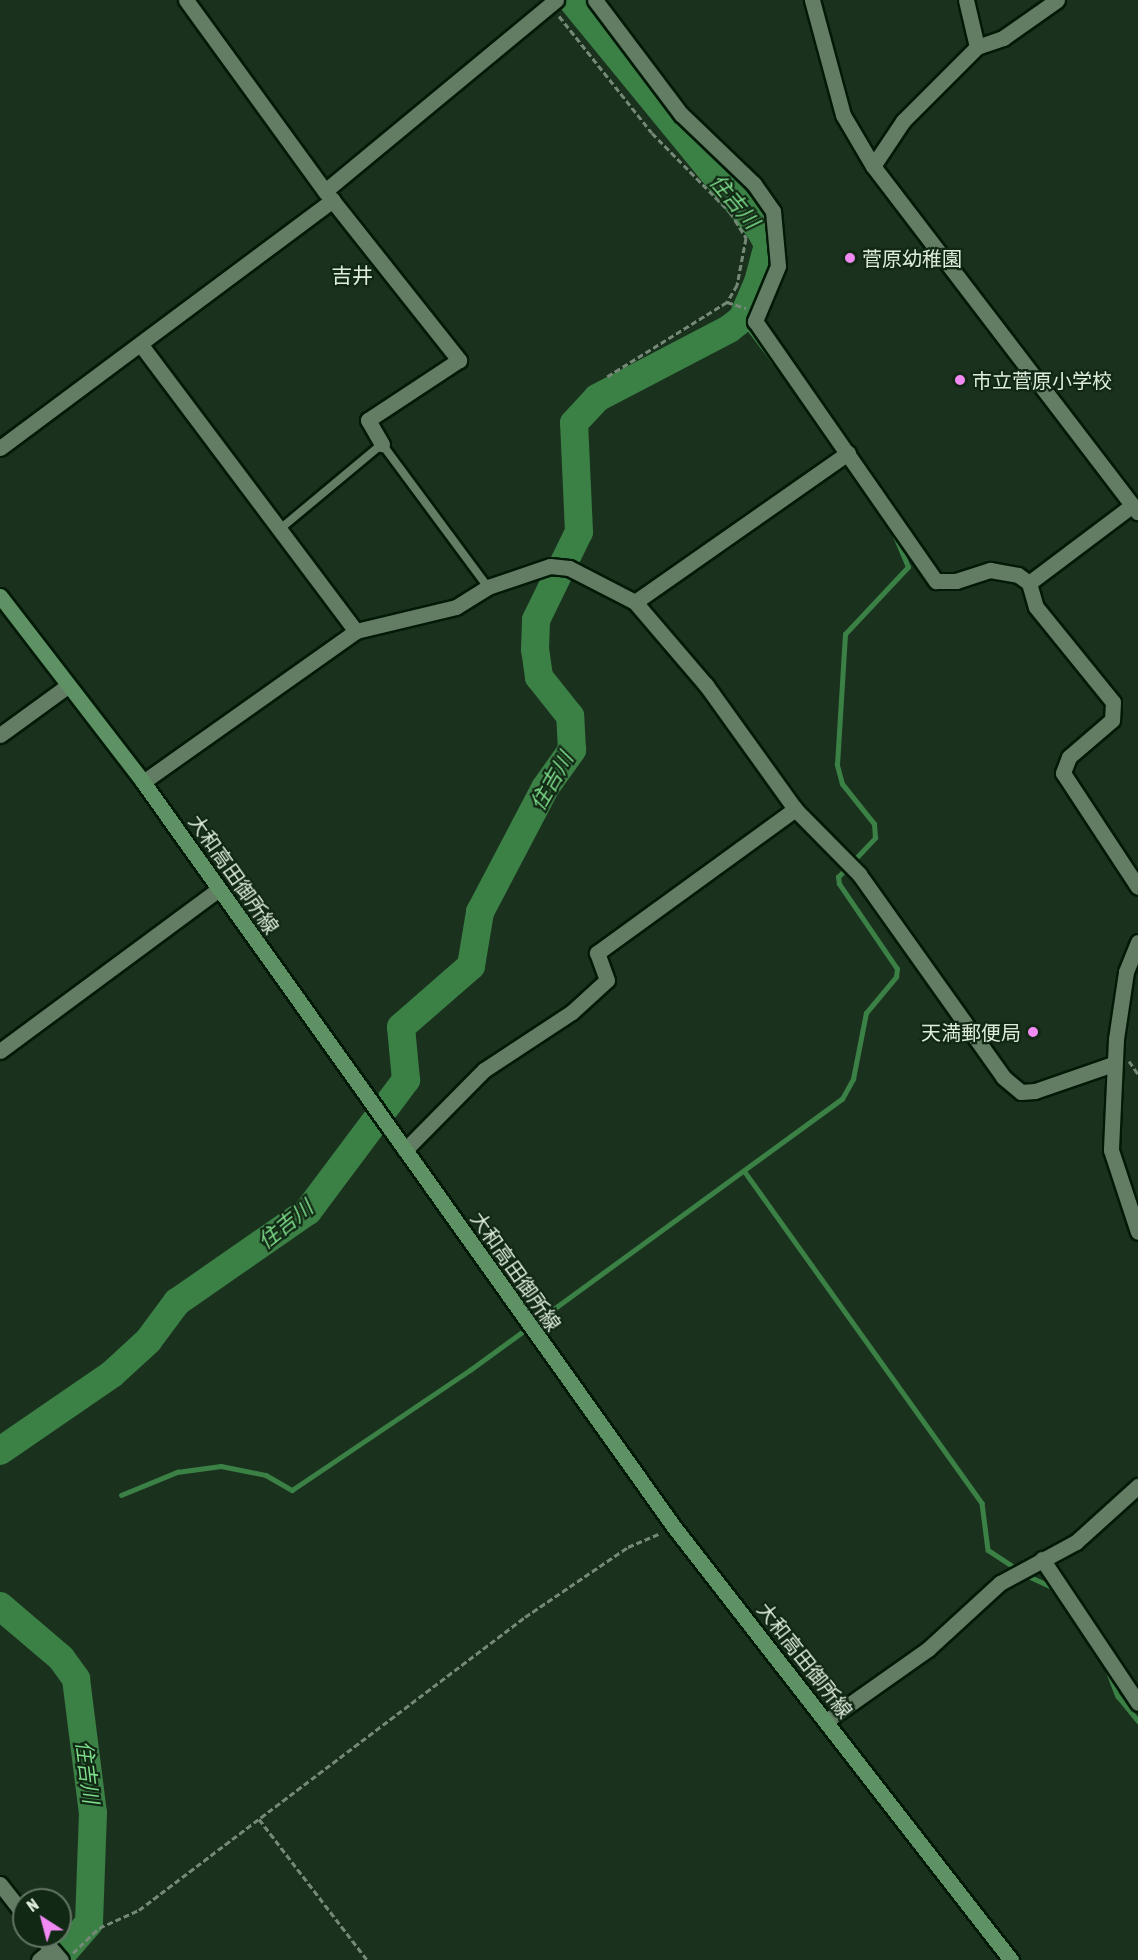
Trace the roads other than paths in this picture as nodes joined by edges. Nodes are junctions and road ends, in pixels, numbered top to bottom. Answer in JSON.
{"nodes":[{"id":1,"x":186,"y":0,"type":"edge"},
{"id":2,"x":595,"y":0,"type":"edge"},
{"id":3,"x":812,"y":0,"type":"edge"},
{"id":4,"x":966,"y":0,"type":"edge"},
{"id":5,"x":1057,"y":0,"type":"edge"},
{"id":6,"x":551,"y":2,"type":"edge"},
{"id":7,"x":977,"y":47,"type":"junction"},
{"id":8,"x":873,"y":166,"type":"junction"},
{"id":9,"x":329,"y":195,"type":"junction"},
{"id":10,"x":141,"y":345,"type":"junction"},
{"id":11,"x":382,"y":444,"type":"junction"},
{"id":12,"x":0,"y":448,"type":"edge"},
{"id":13,"x":848,"y":453,"type":"junction"},
{"id":14,"x":1134,"y":509,"type":"edge"},
{"id":15,"x":280,"y":529,"type":"junction"},
{"id":16,"x":1029,"y":583,"type":"junction"},
{"id":17,"x":488,"y":587,"type":"junction"},
{"id":18,"x":0,"y":596,"type":"edge"},
{"id":19,"x":635,"y":602,"type":"junction"},
{"id":20,"x":356,"y":631,"type":"junction"},
{"id":21,"x":66,"y":687,"type":"junction"},
{"id":22,"x":0,"y":735,"type":"edge"},
{"id":23,"x":143,"y":782,"type":"junction"},
{"id":24,"x":795,"y":809,"type":"junction"},
{"id":25,"x":1138,"y":887,"type":"edge"},
{"id":26,"x":219,"y":889,"type":"junction"},
{"id":27,"x":1138,"y":942,"type":"edge"},
{"id":28,"x":0,"y":1051,"type":"edge"},
{"id":29,"x":1113,"y":1064,"type":"junction"},
{"id":30,"x":405,"y":1150,"type":"junction"},
{"id":31,"x":1138,"y":1232,"type":"edge"},
{"id":32,"x":1138,"y":1486,"type":"edge"},
{"id":33,"x":1042,"y":1559,"type":"junction"},
{"id":34,"x":1138,"y":1703,"type":"edge"},
{"id":35,"x":826,"y":1721,"type":"junction"},
{"id":36,"x":0,"y":1884,"type":"edge"},
{"id":37,"x":12,"y":1900,"type":"edge"},
{"id":38,"x":1011,"y":1960,"type":"edge"}],
"edges":[{"from":1,"to":9,"type":"street"},
{"from":2,"to":13,"type":"street"},
{"from":3,"to":8,"type":"street"},
{"from":4,"to":7,"type":"street"},
{"from":5,"to":7,"type":"street"},
{"from":6,"to":9,"type":"street"},
{"from":7,"to":8,"type":"street"},
{"from":8,"to":14,"type":"street"},
{"from":9,"to":10,"type":"street"},
{"from":9,"to":11,"type":"street"},
{"from":10,"to":12,"type":"street"},
{"from":10,"to":15,"type":"street"},
{"from":11,"to":15,"type":"lane"},
{"from":11,"to":17,"type":"lane"},
{"from":13,"to":16,"type":"street"},
{"from":13,"to":19,"type":"street"},
{"from":14,"to":16,"type":"street"},
{"from":15,"to":20,"type":"street"},
{"from":16,"to":25,"type":"street"},
{"from":17,"to":19,"type":"street"},
{"from":17,"to":20,"type":"street"},
{"from":18,"to":21,"type":"main road","name":"大和高田御所線"},
{"from":19,"to":24,"type":"street"},
{"from":20,"to":23,"type":"street"},
{"from":21,"to":22,"type":"street"},
{"from":21,"to":23,"type":"main road","name":"大和高田御所線"},
{"from":23,"to":26,"type":"main road","name":"大和高田御所線"},
{"from":24,"to":29,"type":"street"},
{"from":24,"to":30,"type":"street"},
{"from":26,"to":28,"type":"street"},
{"from":26,"to":30,"type":"main road","name":"大和高田御所線"},
{"from":27,"to":29,"type":"street"},
{"from":29,"to":31,"type":"street"},
{"from":30,"to":35,"type":"main road","name":"大和高田御所線"},
{"from":32,"to":33,"type":"street"},
{"from":33,"to":34,"type":"street"},
{"from":33,"to":35,"type":"street"},
{"from":35,"to":38,"type":"main road","name":"大和高田御所線"},
{"from":36,"to":37,"type":"street"}]}
